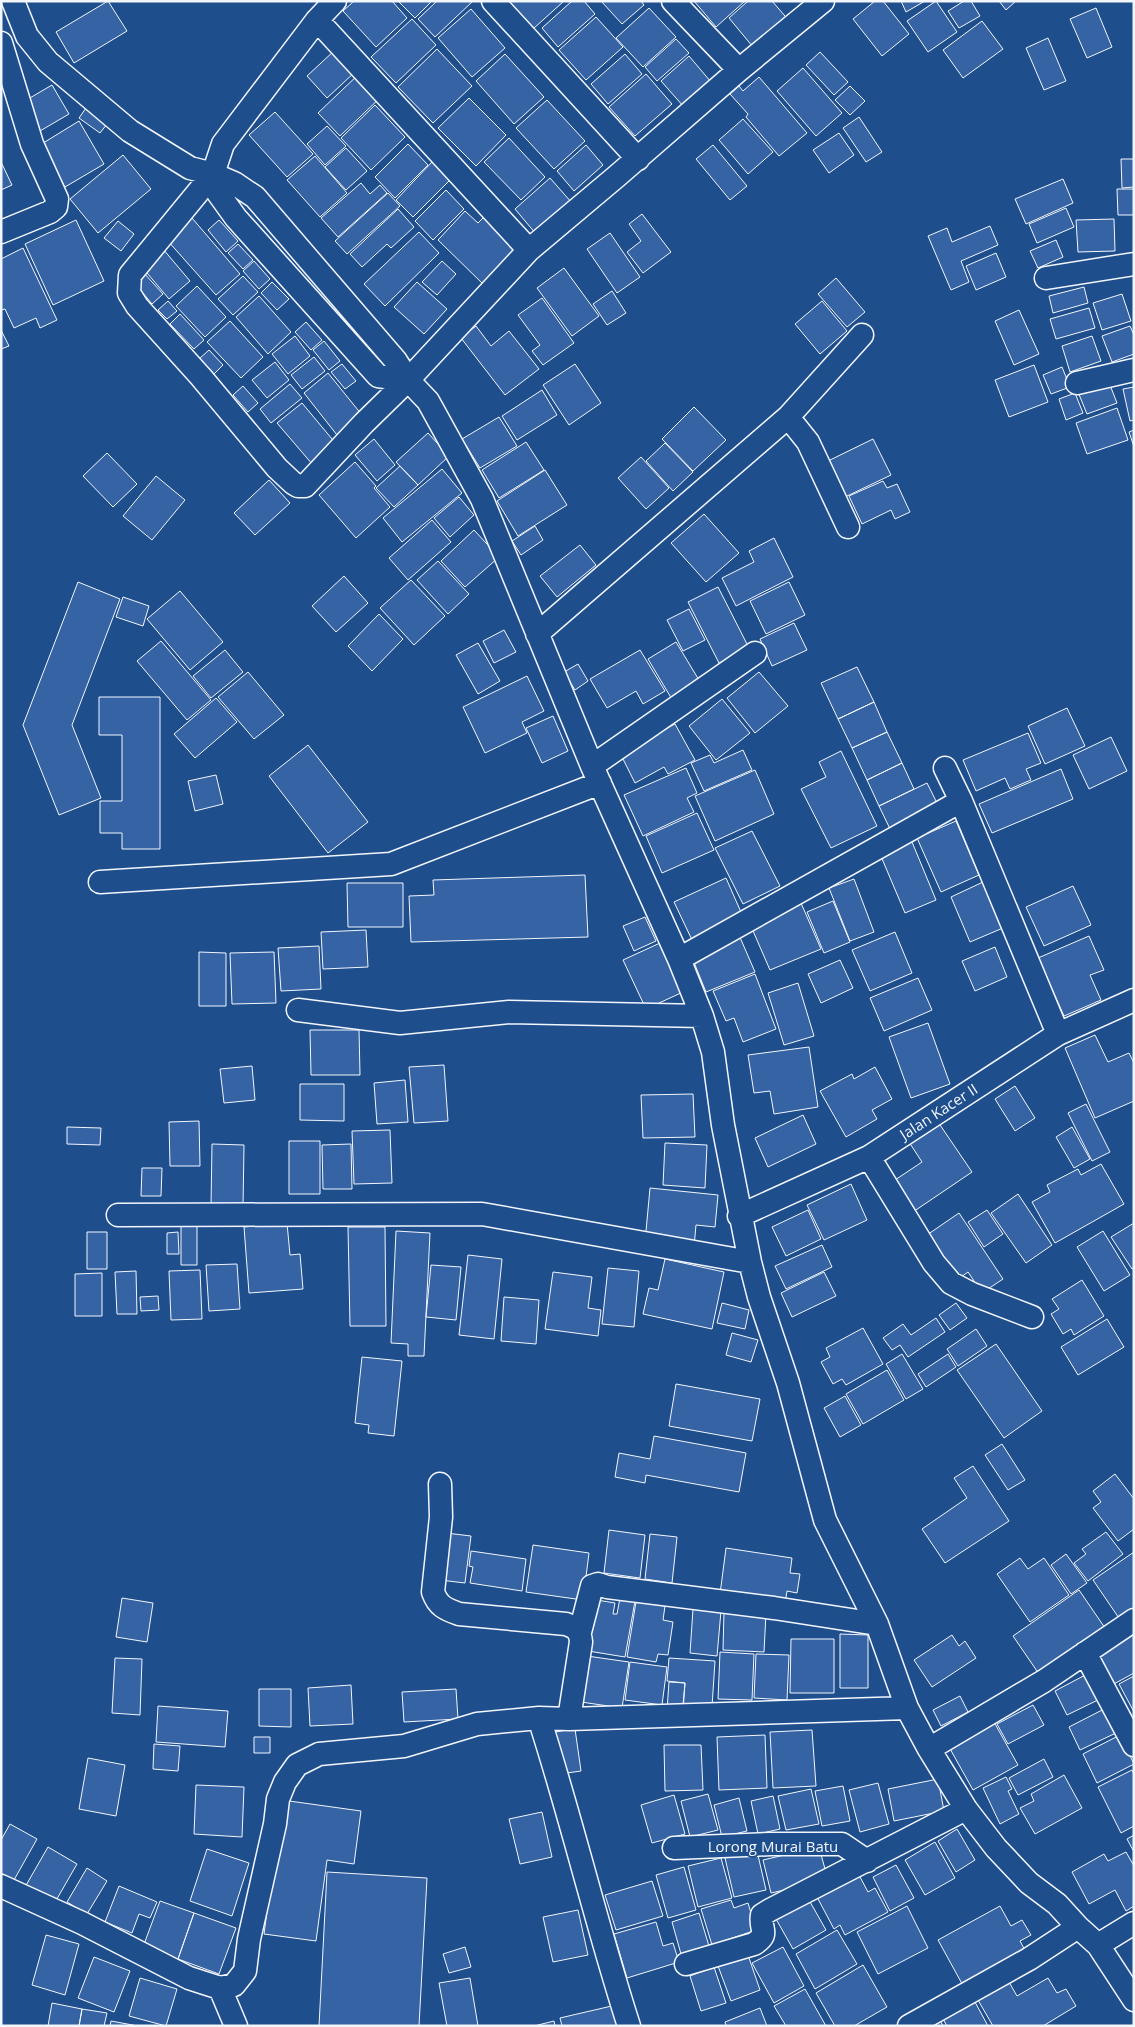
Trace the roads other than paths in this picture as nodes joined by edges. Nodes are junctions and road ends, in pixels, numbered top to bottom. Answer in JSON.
{"nodes":[{"id":1,"x":13,"y":1,"type":"edge"},
{"id":2,"x":335,"y":1,"type":"edge"},
{"id":3,"x":493,"y":1,"type":"edge"},
{"id":4,"x":673,"y":1,"type":"edge"},
{"id":5,"x":823,"y":1,"type":"edge"},
{"id":6,"x":317,"y":20,"type":"junction"},
{"id":7,"x":1,"y":44,"type":"edge"},
{"id":8,"x":739,"y":70,"type":"junction"},
{"id":9,"x":638,"y":159,"type":"junction"},
{"id":10,"x":213,"y":174,"type":"junction"},
{"id":11,"x":1,"y":232,"type":"edge"},
{"id":12,"x":528,"y":250,"type":"junction"},
{"id":13,"x":1134,"y":264,"type":"edge"},
{"id":14,"x":1046,"y":278,"type":"dead end"},
{"id":15,"x":862,"y":335,"type":"dead end"},
{"id":16,"x":1134,"y":370,"type":"edge"},
{"id":17,"x":408,"y":380,"type":"junction"},
{"id":18,"x":1077,"y":383,"type":"dead end"},
{"id":19,"x":788,"y":417,"type":"junction"},
{"id":20,"x":848,"y":527,"type":"dead end"},
{"id":21,"x":537,"y":634,"type":"junction"},
{"id":22,"x":755,"y":653,"type":"dead end"},
{"id":23,"x":945,"y":768,"type":"dead end"},
{"id":24,"x":596,"y":774,"type":"junction"},
{"id":25,"x":962,"y":802,"type":"junction"},
{"id":26,"x":100,"y":882,"type":"dead end"},
{"id":27,"x":679,"y":959,"type":"junction"},
{"id":28,"x":1134,"y":1000,"type":"edge"},
{"id":29,"x":298,"y":1010,"type":"dead end"},
{"id":30,"x":702,"y":1016,"type":"junction"},
{"id":31,"x":1058,"y":1034,"type":"junction"},
{"id":32,"x":869,"y":1157,"type":"junction"},
{"id":33,"x":118,"y":1215,"type":"dead end"},
{"id":34,"x":739,"y":1216,"type":"junction"},
{"id":35,"x":750,"y":1262,"type":"junction"},
{"id":36,"x":1032,"y":1317,"type":"dead end"},
{"id":37,"x":440,"y":1484,"type":"dead end"},
{"id":38,"x":1134,"y":1620,"type":"edge"},
{"id":39,"x":877,"y":1624,"type":"junction"},
{"id":40,"x":580,"y":1632,"type":"junction"},
{"id":41,"x":1085,"y":1653,"type":"junction"},
{"id":42,"x":907,"y":1708,"type":"junction"},
{"id":43,"x":539,"y":1718,"type":"junction"},
{"id":44,"x":569,"y":1719,"type":"junction"},
{"id":45,"x":1134,"y":1745,"type":"edge"},
{"id":46,"x":929,"y":1749,"type":"junction"},
{"id":47,"x":966,"y":1809,"type":"junction"},
{"id":48,"x":674,"y":1848,"type":"dead end"},
{"id":49,"x":867,"y":1861,"type":"junction"},
{"id":50,"x":1,"y":1886,"type":"edge"},
{"id":51,"x":1134,"y":1924,"type":"edge"},
{"id":52,"x":1078,"y":1927,"type":"junction"},
{"id":53,"x":1098,"y":1944,"type":"junction"},
{"id":54,"x":686,"y":1964,"type":"dead end"},
{"id":55,"x":220,"y":1988,"type":"junction"},
{"id":56,"x":1134,"y":2000,"type":"edge"},
{"id":57,"x":236,"y":2026,"type":"edge"},
{"id":58,"x":629,"y":2026,"type":"edge"},
{"id":59,"x":909,"y":2026,"type":"edge"}],
"edges":[{"from":1,"to":10,"type":"street"},
{"from":2,"to":6,"type":"street"},
{"from":3,"to":9,"type":"street"},
{"from":4,"to":8,"type":"street"},
{"from":5,"to":8,"type":"street"},
{"from":6,"to":10,"type":"street"},
{"from":6,"to":12,"type":"street"},
{"from":7,"to":11,"type":"street"},
{"from":8,"to":9,"type":"street"},
{"from":9,"to":12,"type":"street"},
{"from":10,"to":17,"type":"street"},
{"from":10,"to":17,"type":"street"},
{"from":12,"to":17,"type":"street"},
{"from":13,"to":14,"type":"street"},
{"from":15,"to":19,"type":"street"},
{"from":16,"to":18,"type":"street"},
{"from":17,"to":21,"type":"street"},
{"from":19,"to":20,"type":"street"},
{"from":19,"to":21,"type":"street"},
{"from":21,"to":24,"type":"street"},
{"from":22,"to":24,"type":"street"},
{"from":23,"to":25,"type":"street"},
{"from":24,"to":26,"type":"street"},
{"from":24,"to":27,"type":"street"},
{"from":25,"to":27,"type":"street"},
{"from":25,"to":31,"type":"street"},
{"from":27,"to":30,"type":"street"},
{"from":28,"to":31,"type":"street","name":"Jalan Kacer II"},
{"from":29,"to":30,"type":"street"},
{"from":30,"to":34,"type":"street"},
{"from":31,"to":32,"type":"street","name":"Jalan Kacer II"},
{"from":32,"to":34,"type":"street","name":"Jalan Kacer II"},
{"from":32,"to":36,"type":"street"},
{"from":33,"to":35,"type":"street"},
{"from":34,"to":35,"type":"street"},
{"from":35,"to":39,"type":"street"},
{"from":37,"to":40,"type":"street"},
{"from":38,"to":41,"type":"street"},
{"from":39,"to":40,"type":"street"},
{"from":39,"to":42,"type":"street"},
{"from":40,"to":44,"type":"street"},
{"from":41,"to":45,"type":"street"},
{"from":41,"to":46,"type":"street"},
{"from":42,"to":44,"type":"street"},
{"from":42,"to":46,"type":"street"},
{"from":43,"to":44,"type":"street"},
{"from":43,"to":55,"type":"street"},
{"from":43,"to":58,"type":"street"},
{"from":46,"to":47,"type":"street"},
{"from":47,"to":49,"type":"street","name":"Lorong Murai Batu"},
{"from":47,"to":52,"type":"street"},
{"from":48,"to":49,"type":"street","name":"Lorong Murai Batu"},
{"from":49,"to":54,"type":"street","name":"Lorong Murai Batu"},
{"from":50,"to":55,"type":"street"},
{"from":51,"to":53,"type":"street"},
{"from":52,"to":53,"type":"street"},
{"from":52,"to":59,"type":"street"},
{"from":53,"to":56,"type":"street"},
{"from":55,"to":57,"type":"street"}]}
